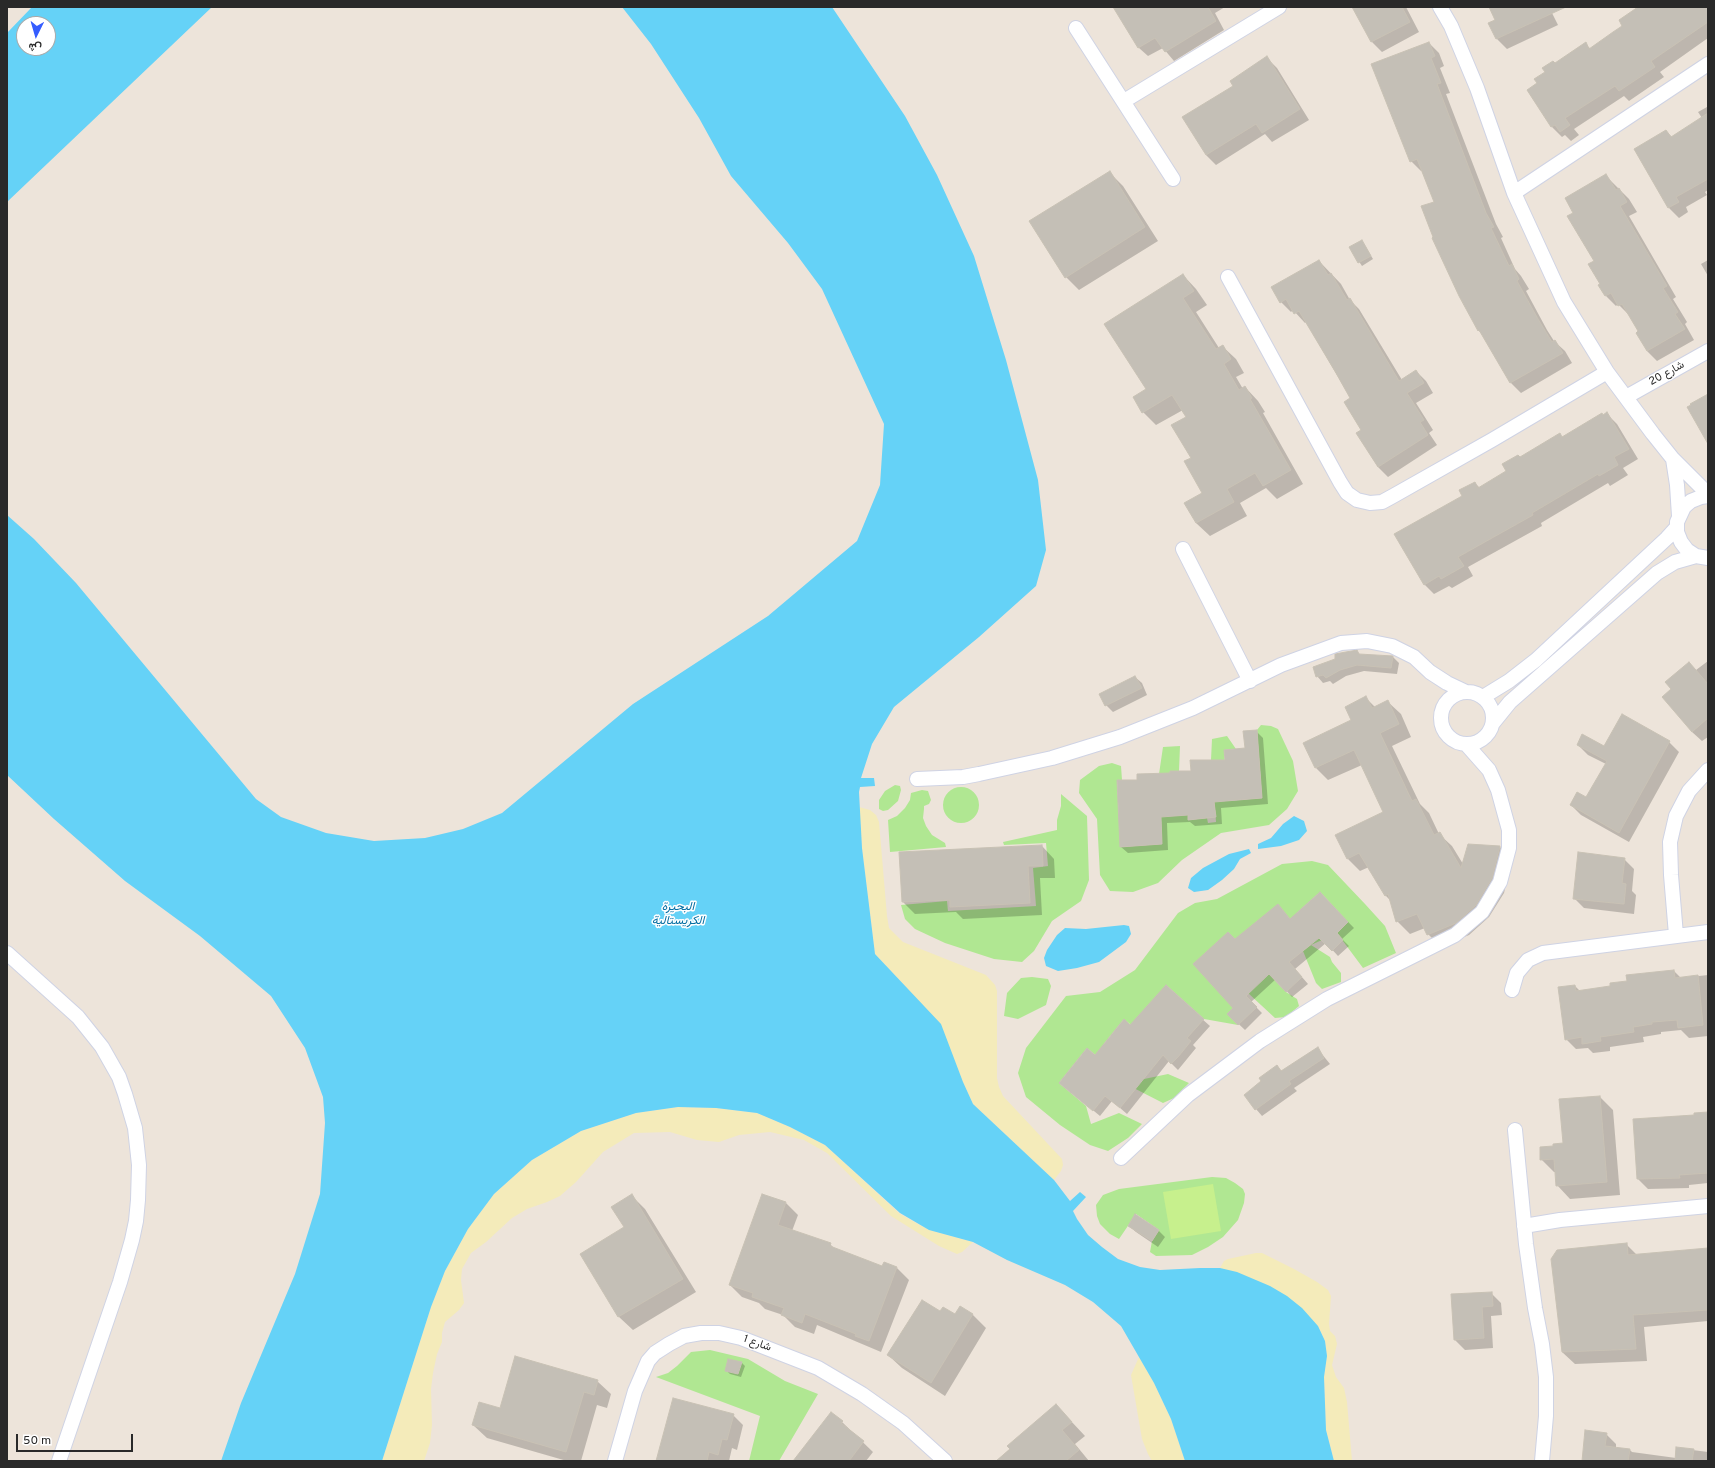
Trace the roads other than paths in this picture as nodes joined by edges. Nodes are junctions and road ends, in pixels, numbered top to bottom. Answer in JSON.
{"nodes":[{"id":1,"x":1279,"y":7,"type":"edge"},
{"id":2,"x":1440,"y":7,"type":"edge"},
{"id":3,"x":1076,"y":28,"type":"dead end"},
{"id":4,"x":1708,"y":64,"type":"edge"},
{"id":5,"x":1124,"y":101,"type":"junction"},
{"id":6,"x":1173,"y":179,"type":"dead end"},
{"id":7,"x":1514,"y":193,"type":"junction"},
{"id":8,"x":1228,"y":276,"type":"dead end"},
{"id":9,"x":1708,"y":351,"type":"edge"},
{"id":10,"x":1607,"y":372,"type":"junction"},
{"id":11,"x":1626,"y":397,"type":"junction"},
{"id":12,"x":1673,"y":459,"type":"junction"},
{"id":13,"x":1708,"y":495,"type":"edge"},
{"id":14,"x":1678,"y":519,"type":"junction"},
{"id":15,"x":1183,"y":549,"type":"dead end"},
{"id":16,"x":1702,"y":557,"type":"edge"},
{"id":17,"x":1430,"y":672,"type":"junction"},
{"id":18,"x":1250,"y":681,"type":"junction"},
{"id":19,"x":1466,"y":692,"type":"junction"},
{"id":20,"x":1483,"y":697,"type":"junction"},
{"id":21,"x":1444,"y":703,"type":"junction"},
{"id":22,"x":1490,"y":729,"type":"junction"},
{"id":23,"x":1466,"y":744,"type":"junction"},
{"id":24,"x":1489,"y":770,"type":"junction"},
{"id":25,"x":1708,"y":770,"type":"edge"},
{"id":26,"x":917,"y":779,"type":"dead end"},
{"id":27,"x":1708,"y":932,"type":"edge"},
{"id":28,"x":1676,"y":935,"type":"junction"},
{"id":29,"x":7,"y":953,"type":"edge"},
{"id":30,"x":1512,"y":990,"type":"dead end"},
{"id":31,"x":1515,"y":1130,"type":"dead end"},
{"id":32,"x":1121,"y":1158,"type":"dead end"},
{"id":33,"x":1708,"y":1206,"type":"edge"},
{"id":34,"x":1524,"y":1226,"type":"junction"},
{"id":35,"x":59,"y":1461,"type":"edge"},
{"id":36,"x":614,"y":1461,"type":"edge"},
{"id":37,"x":945,"y":1461,"type":"edge"},
{"id":38,"x":1542,"y":1461,"type":"edge"}],
"edges":[{"from":1,"to":5,"type":"street"},
{"from":2,"to":7,"type":"street"},
{"from":3,"to":5,"type":"street"},
{"from":4,"to":7,"type":"street"},
{"from":5,"to":6,"type":"street"},
{"from":7,"to":10,"type":"street"},
{"from":8,"to":10,"type":"street"},
{"from":9,"to":11,"type":"street","name":"شارع 20"},
{"from":10,"to":11,"type":"street"},
{"from":11,"to":12,"type":"street"},
{"from":12,"to":13,"type":"street"},
{"from":12,"to":14,"type":"street"},
{"from":13,"to":14,"type":"street"},
{"from":14,"to":16,"type":"street"},
{"from":14,"to":20,"type":"street"},
{"from":15,"to":18,"type":"street"},
{"from":16,"to":22,"type":"street"},
{"from":17,"to":18,"type":"street"},
{"from":17,"to":19,"type":"street"},
{"from":17,"to":21,"type":"street"},
{"from":18,"to":26,"type":"street"},
{"from":19,"to":20,"type":"street"},
{"from":19,"to":21,"type":"street"},
{"from":20,"to":22,"type":"street"},
{"from":21,"to":23,"type":"street"},
{"from":22,"to":23,"type":"street"},
{"from":22,"to":24,"type":"street"},
{"from":23,"to":24,"type":"street"},
{"from":24,"to":32,"type":"street"},
{"from":25,"to":28,"type":"street"},
{"from":27,"to":28,"type":"street"},
{"from":28,"to":30,"type":"street"},
{"from":29,"to":35,"type":"street"},
{"from":31,"to":34,"type":"street"},
{"from":33,"to":34,"type":"street"},
{"from":34,"to":38,"type":"street"},
{"from":36,"to":37,"type":"street","name":"شارع 1"}]}
